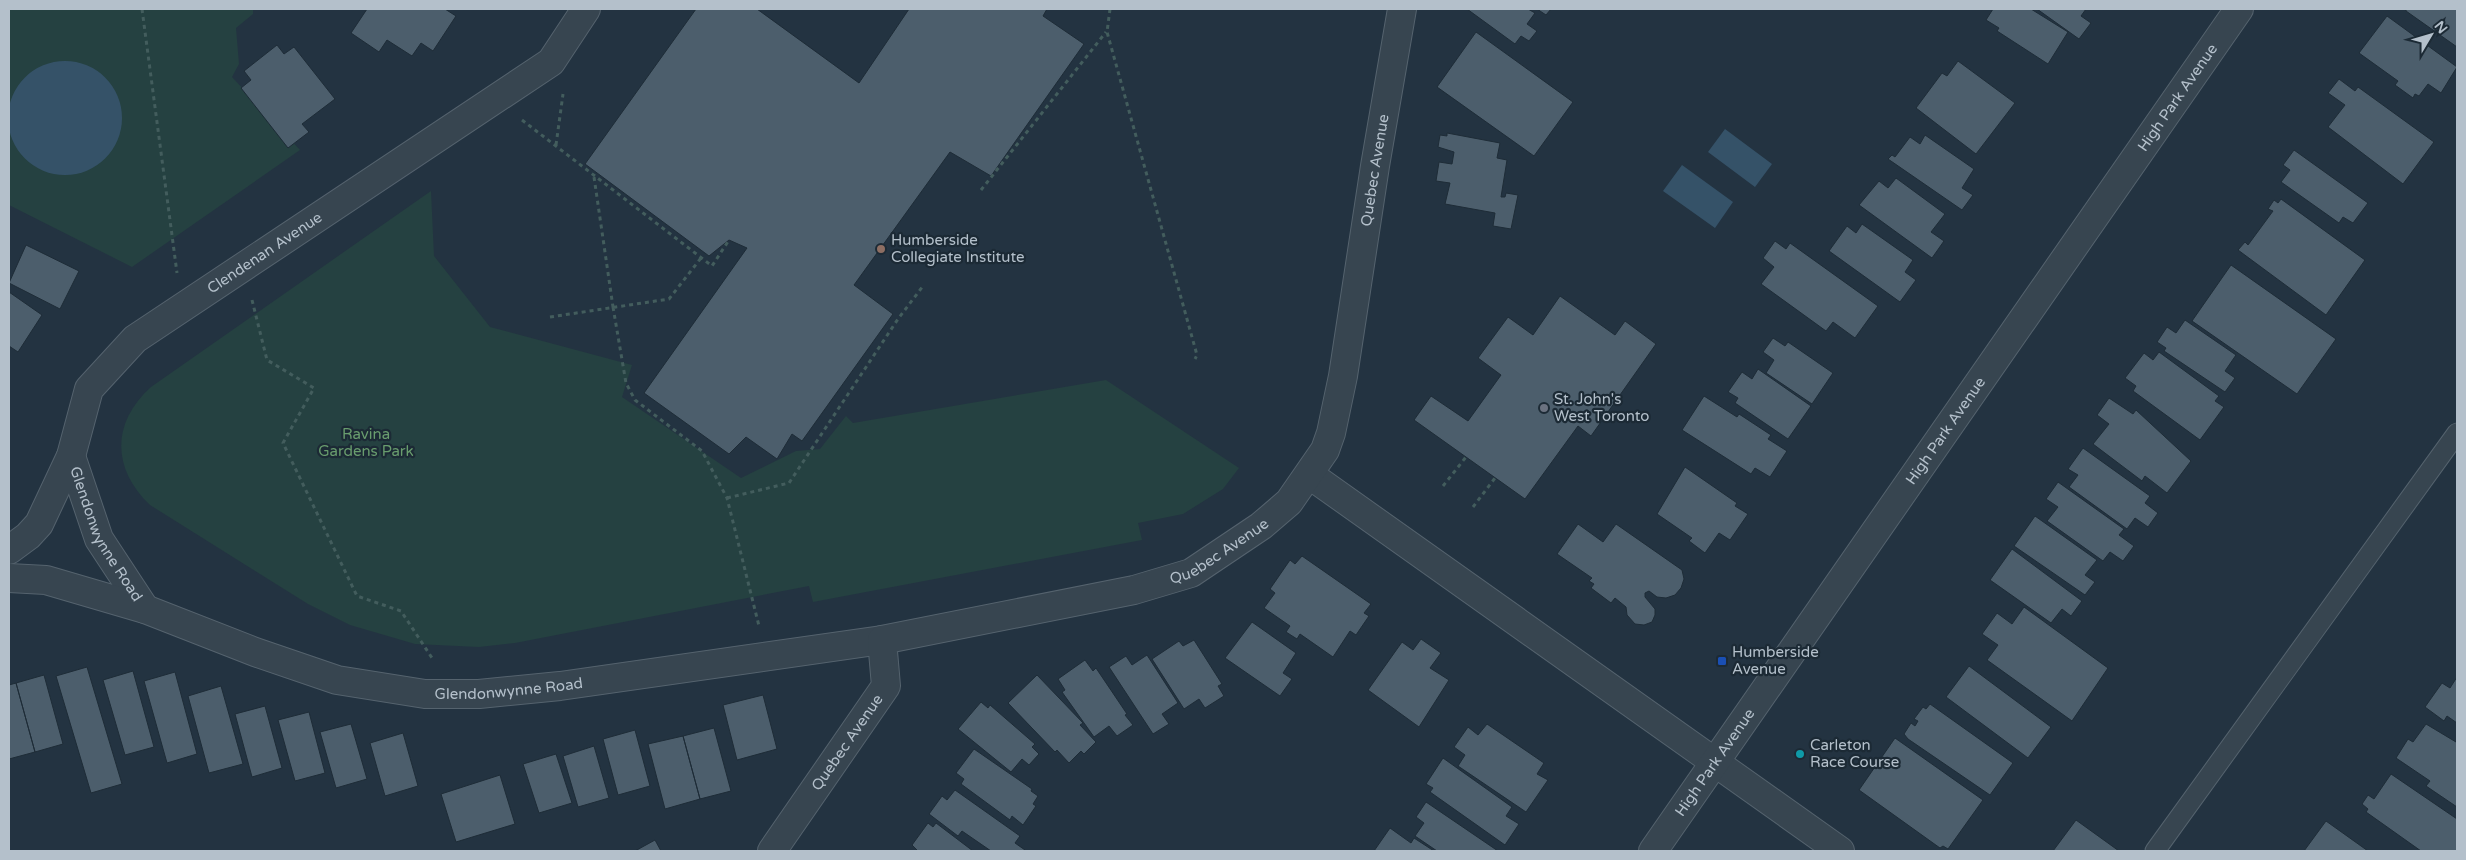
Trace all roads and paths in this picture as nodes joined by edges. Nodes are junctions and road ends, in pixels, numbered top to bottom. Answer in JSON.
{"nodes":[{"id":1,"x":142,"y":9,"type":"edge"},
{"id":2,"x":586,"y":9,"type":"edge"},
{"id":3,"x":1110,"y":9,"type":"edge"},
{"id":4,"x":1402,"y":9,"type":"edge"},
{"id":5,"x":2239,"y":9,"type":"edge"},
{"id":6,"x":1107,"y":32,"type":"junction"},
{"id":7,"x":564,"y":85,"type":"dead end"},
{"id":8,"x":521,"y":119,"type":"dead end"},
{"id":9,"x":556,"y":146,"type":"junction"},
{"id":10,"x":594,"y":177,"type":"junction"},
{"id":11,"x":981,"y":190,"type":"dead end"},
{"id":12,"x":729,"y":240,"type":"dead end"},
{"id":13,"x":701,"y":258,"type":"junction"},
{"id":14,"x":177,"y":274,"type":"dead end"},
{"id":15,"x":924,"y":286,"type":"dead end"},
{"id":16,"x":252,"y":297,"type":"dead end"},
{"id":17,"x":613,"y":307,"type":"junction"},
{"id":18,"x":607,"y":310,"type":"dead end"},
{"id":19,"x":550,"y":317,"type":"dead end"},
{"id":20,"x":1195,"y":359,"type":"dead end"},
{"id":21,"x":2457,"y":433,"type":"edge"},
{"id":22,"x":71,"y":456,"type":"junction"},
{"id":23,"x":1466,"y":457,"type":"dead end"},
{"id":24,"x":1310,"y":475,"type":"junction"},
{"id":25,"x":1495,"y":478,"type":"dead end"},
{"id":26,"x":1443,"y":486,"type":"dead end"},
{"id":27,"x":727,"y":498,"type":"junction"},
{"id":28,"x":1474,"y":507,"type":"dead end"},
{"id":29,"x":9,"y":550,"type":"edge"},
{"id":30,"x":9,"y":578,"type":"edge"},
{"id":31,"x":145,"y":609,"type":"junction"},
{"id":32,"x":760,"y":632,"type":"dead end"},
{"id":33,"x":882,"y":640,"type":"junction"},
{"id":34,"x":437,"y":666,"type":"dead end"},
{"id":35,"x":1715,"y":762,"type":"junction"},
{"id":36,"x":772,"y":851,"type":"edge"},
{"id":37,"x":1653,"y":851,"type":"edge"},
{"id":38,"x":1840,"y":851,"type":"edge"},
{"id":39,"x":2155,"y":851,"type":"edge"}],
"edges":[{"from":1,"to":14,"type":"path"},
{"from":2,"to":22,"type":"street","name":"Clendenan Avenue"},
{"from":3,"to":6,"type":"path"},
{"from":4,"to":24,"type":"street","name":"Quebec Avenue"},
{"from":5,"to":35,"type":"street","name":"High Park Avenue"},
{"from":6,"to":11,"type":"path"},
{"from":6,"to":20,"type":"path"},
{"from":7,"to":9,"type":"path"},
{"from":8,"to":9,"type":"path"},
{"from":9,"to":10,"type":"path"},
{"from":10,"to":13,"type":"path"},
{"from":10,"to":17,"type":"path"},
{"from":12,"to":13,"type":"path"},
{"from":13,"to":17,"type":"path"},
{"from":15,"to":27,"type":"path"},
{"from":16,"to":34,"type":"path"},
{"from":17,"to":18,"type":"path"},
{"from":17,"to":19,"type":"path"},
{"from":17,"to":27,"type":"path"},
{"from":21,"to":39,"type":"lane"},
{"from":22,"to":29,"type":"street","name":"Clendenan Avenue"},
{"from":22,"to":31,"type":"street","name":"Glendonwynne Road"},
{"from":23,"to":26,"type":"path"},
{"from":24,"to":33,"type":"street","name":"Quebec Avenue"},
{"from":24,"to":35,"type":"street"},
{"from":25,"to":28,"type":"path"},
{"from":27,"to":32,"type":"path"},
{"from":30,"to":31,"type":"street","name":"Glendonwynne Road"},
{"from":31,"to":33,"type":"street","name":"Glendonwynne Road"},
{"from":33,"to":36,"type":"street","name":"Quebec Avenue"},
{"from":35,"to":37,"type":"street","name":"High Park Avenue"},
{"from":35,"to":38,"type":"street"}]}
